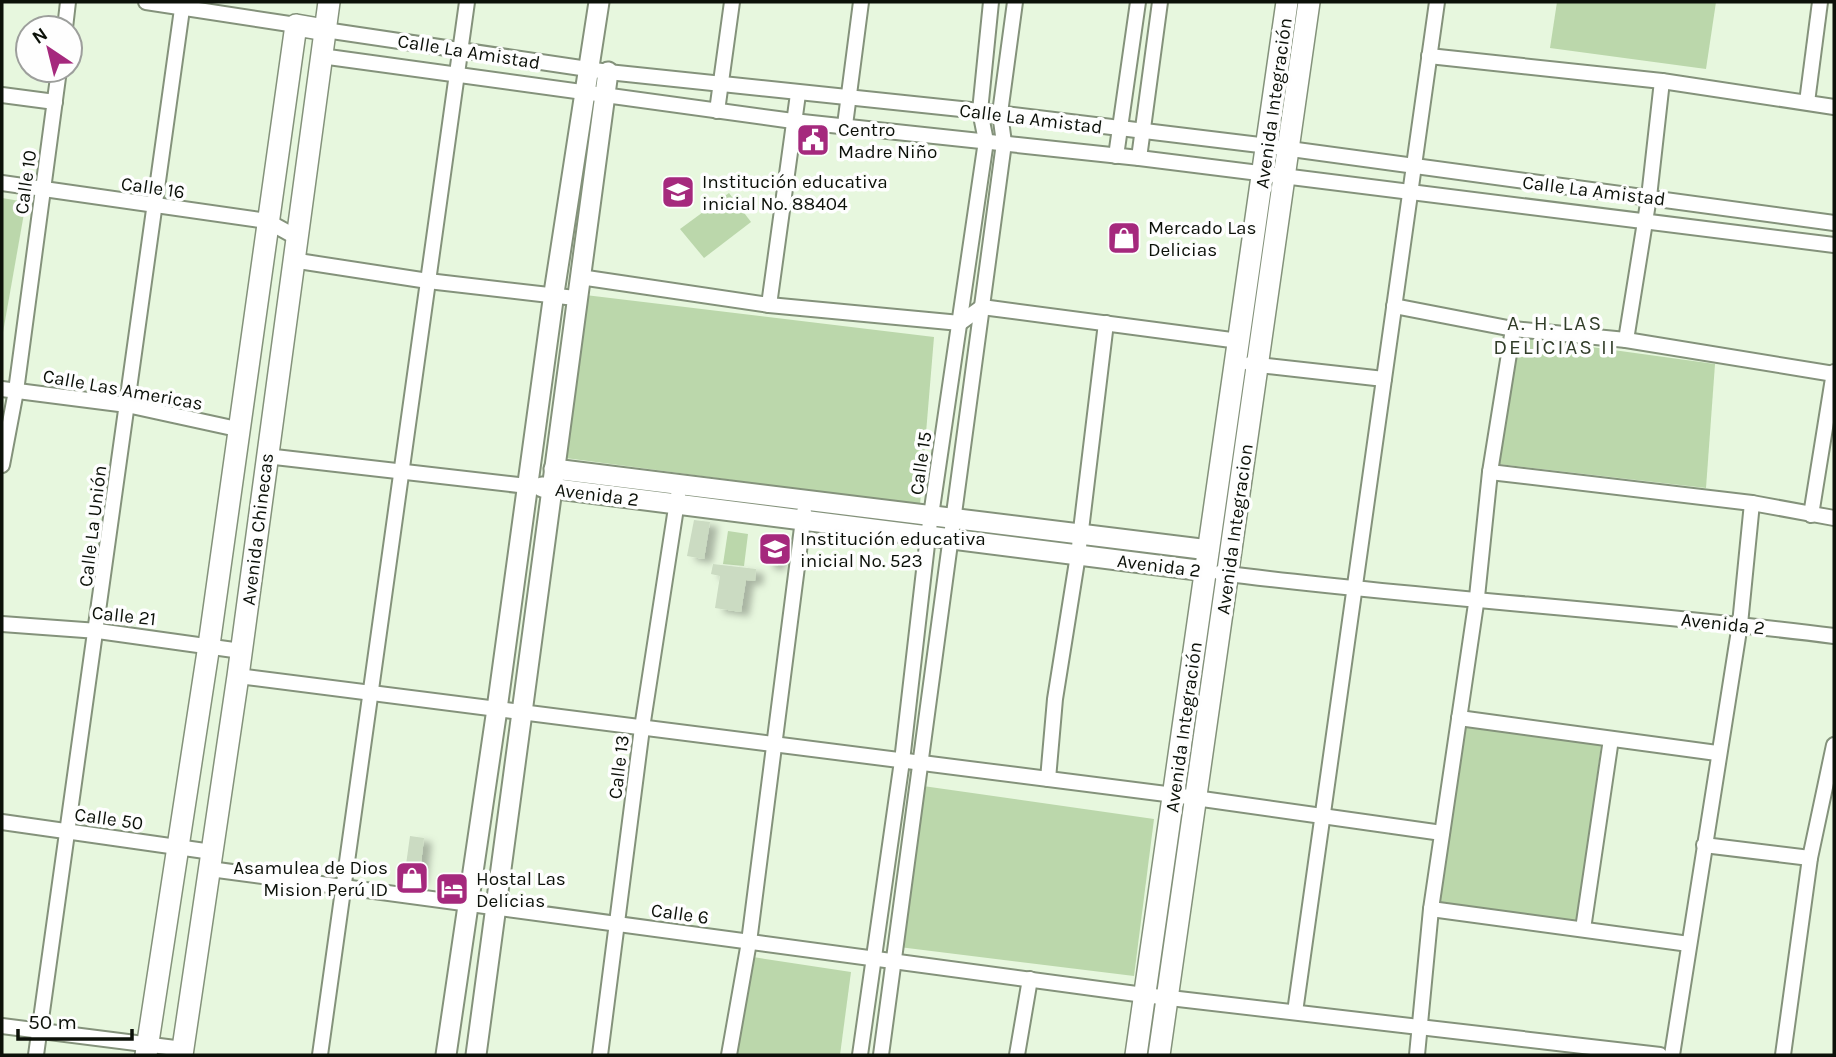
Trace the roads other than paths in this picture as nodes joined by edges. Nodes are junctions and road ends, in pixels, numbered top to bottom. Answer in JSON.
{"nodes":[{"id":1,"x":146,"y":2,"type":"edge"},
{"id":2,"x":329,"y":2,"type":"edge"},
{"id":3,"x":467,"y":2,"type":"edge"},
{"id":4,"x":599,"y":2,"type":"edge"},
{"id":5,"x":732,"y":2,"type":"edge"},
{"id":6,"x":862,"y":2,"type":"edge"},
{"id":7,"x":991,"y":2,"type":"edge"},
{"id":8,"x":1015,"y":2,"type":"edge"},
{"id":9,"x":1138,"y":2,"type":"edge"},
{"id":10,"x":1160,"y":2,"type":"edge"},
{"id":11,"x":1287,"y":2,"type":"edge"},
{"id":12,"x":1309,"y":2,"type":"edge"},
{"id":13,"x":1437,"y":2,"type":"edge"},
{"id":14,"x":1820,"y":2,"type":"edge"},
{"id":15,"x":183,"y":4,"type":"edge"},
{"id":16,"x":296,"y":25,"type":"junction"},
{"id":17,"x":325,"y":30,"type":"junction"},
{"id":18,"x":460,"y":50,"type":"junction"},
{"id":19,"x":321,"y":56,"type":"junction"},
{"id":20,"x":1429,"y":56,"type":"junction"},
{"id":21,"x":598,"y":71,"type":"junction"},
{"id":22,"x":457,"y":75,"type":"junction"},
{"id":23,"x":1662,"y":81,"type":"junction"},
{"id":24,"x":57,"y":84,"type":"edge"},
{"id":25,"x":721,"y":84,"type":"junction"},
{"id":26,"x":798,"y":94,"type":"junction"},
{"id":27,"x":2,"y":95,"type":"edge"},
{"id":28,"x":594,"y":95,"type":"junction"},
{"id":29,"x":848,"y":99,"type":"junction"},
{"id":30,"x":1807,"y":102,"type":"junction"},
{"id":31,"x":55,"y":103,"type":"junction"},
{"id":32,"x":1834,"y":107,"type":"edge"},
{"id":33,"x":717,"y":111,"type":"junction"},
{"id":34,"x":980,"y":111,"type":"junction"},
{"id":35,"x":1000,"y":113,"type":"junction"},
{"id":36,"x":793,"y":121,"type":"junction"},
{"id":37,"x":845,"y":125,"type":"junction"},
{"id":38,"x":1119,"y":128,"type":"junction"},
{"id":39,"x":1142,"y":132,"type":"junction"},
{"id":40,"x":986,"y":141,"type":"junction"},
{"id":41,"x":1004,"y":143,"type":"junction"},
{"id":42,"x":1278,"y":148,"type":"junction"},
{"id":43,"x":1116,"y":156,"type":"junction"},
{"id":44,"x":1139,"y":159,"type":"junction"},
{"id":45,"x":1414,"y":167,"type":"junction"},
{"id":46,"x":1274,"y":176,"type":"junction"},
{"id":47,"x":2,"y":183,"type":"edge"},
{"id":48,"x":43,"y":189,"type":"junction"},
{"id":49,"x":1410,"y":194,"type":"junction"},
{"id":50,"x":1649,"y":197,"type":"junction"},
{"id":51,"x":153,"y":207,"type":"junction"},
{"id":52,"x":267,"y":221,"type":"junction"},
{"id":53,"x":1645,"y":222,"type":"junction"},
{"id":54,"x":1834,"y":223,"type":"edge"},
{"id":55,"x":296,"y":237,"type":"junction"},
{"id":56,"x":1834,"y":245,"type":"edge"},
{"id":57,"x":292,"y":260,"type":"junction"},
{"id":58,"x":580,"y":277,"type":"junction"},
{"id":59,"x":428,"y":281,"type":"junction"},
{"id":60,"x":554,"y":293,"type":"junction"},
{"id":61,"x":575,"y":298,"type":"junction"},
{"id":62,"x":769,"y":305,"type":"junction"},
{"id":63,"x":1394,"y":306,"type":"junction"},
{"id":64,"x":982,"y":307,"type":"junction"},
{"id":65,"x":960,"y":323,"type":"junction"},
{"id":66,"x":1106,"y":323,"type":"junction"},
{"id":67,"x":1513,"y":329,"type":"junction"},
{"id":68,"x":1626,"y":340,"type":"junction"},
{"id":69,"x":1244,"y":356,"type":"junction"},
{"id":70,"x":1834,"y":373,"type":"edge"},
{"id":71,"x":1384,"y":379,"type":"junction"},
{"id":72,"x":9,"y":390,"type":"edge"},
{"id":73,"x":127,"y":405,"type":"junction"},
{"id":74,"x":237,"y":429,"type":"junction"},
{"id":75,"x":266,"y":456,"type":"junction"},
{"id":76,"x":2,"y":465,"type":"edge"},
{"id":77,"x":554,"y":469,"type":"junction"},
{"id":78,"x":401,"y":470,"type":"junction"},
{"id":79,"x":1490,"y":472,"type":"junction"},
{"id":80,"x":680,"y":484,"type":"junction"},
{"id":81,"x":527,"y":486,"type":"junction"},
{"id":82,"x":552,"y":489,"type":"junction"},
{"id":83,"x":806,"y":500,"type":"junction"},
{"id":84,"x":1752,"y":503,"type":"junction"},
{"id":85,"x":677,"y":504,"type":"junction"},
{"id":86,"x":932,"y":515,"type":"junction"},
{"id":87,"x":1811,"y":515,"type":"junction"},
{"id":88,"x":952,"y":518,"type":"junction"},
{"id":89,"x":1834,"y":518,"type":"edge"},
{"id":90,"x":803,"y":520,"type":"junction"},
{"id":91,"x":1080,"y":534,"type":"junction"},
{"id":92,"x":928,"y":536,"type":"junction"},
{"id":93,"x":949,"y":539,"type":"junction"},
{"id":94,"x":1209,"y":550,"type":"junction"},
{"id":95,"x":1078,"y":555,"type":"junction"},
{"id":96,"x":1205,"y":571,"type":"junction"},
{"id":97,"x":1227,"y":574,"type":"junction"},
{"id":98,"x":1354,"y":589,"type":"junction"},
{"id":99,"x":1477,"y":597,"type":"junction"},
{"id":100,"x":2,"y":624,"type":"edge"},
{"id":101,"x":1740,"y":624,"type":"junction"},
{"id":102,"x":98,"y":631,"type":"junction"},
{"id":103,"x":1834,"y":636,"type":"edge"},
{"id":104,"x":209,"y":645,"type":"junction"},
{"id":105,"x":241,"y":651,"type":"junction"},
{"id":106,"x":238,"y":677,"type":"junction"},
{"id":107,"x":370,"y":693,"type":"junction"},
{"id":108,"x":497,"y":709,"type":"junction"},
{"id":109,"x":520,"y":712,"type":"junction"},
{"id":110,"x":1459,"y":718,"type":"junction"},
{"id":111,"x":642,"y":728,"type":"junction"},
{"id":112,"x":1611,"y":739,"type":"junction"},
{"id":113,"x":772,"y":744,"type":"junction"},
{"id":114,"x":1834,"y":745,"type":"edge"},
{"id":115,"x":1717,"y":753,"type":"junction"},
{"id":116,"x":902,"y":761,"type":"junction"},
{"id":117,"x":921,"y":763,"type":"junction"},
{"id":118,"x":1048,"y":779,"type":"junction"},
{"id":119,"x":1174,"y":795,"type":"junction"},
{"id":120,"x":1197,"y":798,"type":"junction"},
{"id":121,"x":1323,"y":815,"type":"junction"},
{"id":122,"x":2,"y":822,"type":"edge"},
{"id":123,"x":67,"y":831,"type":"junction"},
{"id":124,"x":1442,"y":833,"type":"junction"},
{"id":125,"x":1704,"y":845,"type":"junction"},
{"id":126,"x":176,"y":847,"type":"junction"},
{"id":127,"x":1810,"y":858,"type":"junction"},
{"id":128,"x":211,"y":860,"type":"junction"},
{"id":129,"x":343,"y":887,"type":"junction"},
{"id":130,"x":468,"y":904,"type":"junction"},
{"id":131,"x":497,"y":908,"type":"junction"},
{"id":132,"x":1431,"y":909,"type":"junction"},
{"id":133,"x":617,"y":924,"type":"junction"},
{"id":134,"x":1583,"y":929,"type":"junction"},
{"id":135,"x":749,"y":942,"type":"junction"},
{"id":136,"x":1689,"y":944,"type":"junction"},
{"id":137,"x":871,"y":958,"type":"junction"},
{"id":138,"x":894,"y":961,"type":"junction"},
{"id":139,"x":1030,"y":979,"type":"junction"},
{"id":140,"x":1144,"y":995,"type":"junction"},
{"id":141,"x":1167,"y":997,"type":"junction"},
{"id":142,"x":1295,"y":1012,"type":"junction"},
{"id":143,"x":2,"y":1026,"type":"edge"},
{"id":144,"x":1421,"y":1027,"type":"junction"},
{"id":145,"x":39,"y":1031,"type":"junction"},
{"id":146,"x":147,"y":1050,"type":"edge"},
{"id":147,"x":183,"y":1052,"type":"edge"},
{"id":148,"x":36,"y":1055,"type":"edge"},
{"id":149,"x":320,"y":1055,"type":"edge"},
{"id":150,"x":446,"y":1055,"type":"edge"},
{"id":151,"x":476,"y":1055,"type":"edge"},
{"id":152,"x":600,"y":1055,"type":"edge"},
{"id":153,"x":729,"y":1055,"type":"edge"},
{"id":154,"x":860,"y":1055,"type":"edge"},
{"id":155,"x":881,"y":1055,"type":"edge"},
{"id":156,"x":1017,"y":1055,"type":"edge"},
{"id":157,"x":1136,"y":1055,"type":"edge"},
{"id":158,"x":1158,"y":1055,"type":"edge"},
{"id":159,"x":1417,"y":1055,"type":"edge"},
{"id":160,"x":1660,"y":1055,"type":"edge"},
{"id":161,"x":1672,"y":1055,"type":"edge"},
{"id":162,"x":1783,"y":1055,"type":"edge"}],
"edges":[{"from":1,"to":15,"type":"street","name":"Calle La Amistad"},
{"from":2,"to":17,"type":"main road","name":"Avenida Chinecas"},
{"from":3,"to":18,"type":"street"},
{"from":4,"to":21,"type":"street"},
{"from":5,"to":25,"type":"street"},
{"from":6,"to":29,"type":"street"},
{"from":7,"to":34,"type":"street","name":"Calle 15"},
{"from":8,"to":35,"type":"street"},
{"from":9,"to":38,"type":"street"},
{"from":10,"to":39,"type":"street"},
{"from":11,"to":42,"type":"main road","name":"Avenida Integración"},
{"from":12,"to":42,"type":"main road"},
{"from":13,"to":20,"type":"street"},
{"from":14,"to":30,"type":"street"},
{"from":15,"to":16,"type":"street","name":"Calle La Amistad"},
{"from":15,"to":51,"type":"street","name":"Calle La Unión"},
{"from":16,"to":17,"type":"main road","name":"Calle La Amistad"},
{"from":16,"to":52,"type":"main road","name":"Avenida Chinecas"},
{"from":17,"to":18,"type":"street","name":"Calle La Amistad"},
{"from":17,"to":19,"type":"main road","name":"Avenida Chinecas"},
{"from":18,"to":21,"type":"street","name":"Calle La Amistad"},
{"from":18,"to":22,"type":"street"},
{"from":19,"to":22,"type":"street","name":"Calle La Amistad"},
{"from":19,"to":55,"type":"main road","name":"Avenida Chinecas"},
{"from":20,"to":23,"type":"street"},
{"from":20,"to":45,"type":"street"},
{"from":21,"to":25,"type":"street","name":"Calle La Amistad"},
{"from":21,"to":28,"type":"street"},
{"from":22,"to":28,"type":"street","name":"Calle La Amistad"},
{"from":22,"to":59,"type":"street"},
{"from":23,"to":30,"type":"street"},
{"from":23,"to":50,"type":"street"},
{"from":24,"to":31,"type":"street","name":"Calle 10"},
{"from":25,"to":26,"type":"street","name":"Calle La Amistad"},
{"from":25,"to":33,"type":"street"},
{"from":26,"to":29,"type":"street","name":"Calle La Amistad"},
{"from":26,"to":36,"type":"street"},
{"from":27,"to":31,"type":"street"},
{"from":28,"to":33,"type":"street","name":"Calle La Amistad"},
{"from":28,"to":58,"type":"street"},
{"from":28,"to":60,"type":"street"},
{"from":29,"to":34,"type":"street","name":"Calle La Amistad"},
{"from":29,"to":37,"type":"street"},
{"from":30,"to":32,"type":"street"},
{"from":31,"to":48,"type":"street","name":"Calle 10"},
{"from":33,"to":36,"type":"street","name":"Calle La Amistad"},
{"from":34,"to":35,"type":"street","name":"Calle La Amistad"},
{"from":34,"to":40,"type":"street","name":"Calle 15"},
{"from":35,"to":38,"type":"street","name":"Calle La Amistad"},
{"from":35,"to":41,"type":"street"},
{"from":36,"to":37,"type":"street","name":"Calle La Amistad"},
{"from":36,"to":62,"type":"street"},
{"from":37,"to":40,"type":"street","name":"Calle La Amistad"},
{"from":38,"to":39,"type":"street","name":"Calle La Amistad"},
{"from":38,"to":43,"type":"street"},
{"from":39,"to":42,"type":"street","name":"Calle La Amistad"},
{"from":39,"to":44,"type":"street"},
{"from":40,"to":41,"type":"street","name":"Calle La Amistad"},
{"from":40,"to":65,"type":"street","name":"Calle 15"},
{"from":41,"to":43,"type":"street","name":"Calle La Amistad"},
{"from":41,"to":64,"type":"street"},
{"from":42,"to":45,"type":"street","name":"Calle La Amistad"},
{"from":42,"to":46,"type":"main road","name":"Avenida Integración"},
{"from":43,"to":44,"type":"street","name":"Calle La Amistad"},
{"from":44,"to":46,"type":"street","name":"Calle La Amistad"},
{"from":45,"to":49,"type":"street"},
{"from":45,"to":50,"type":"street","name":"Calle La Amistad"},
{"from":46,"to":49,"type":"street","name":"Calle La Amistad"},
{"from":46,"to":69,"type":"main road","name":"Avenida Integración"},
{"from":46,"to":69,"type":"main road","name":"Avenida Integracion"},
{"from":47,"to":48,"type":"street","name":"Calle 16"},
{"from":48,"to":51,"type":"street","name":"Calle 16"},
{"from":48,"to":72,"type":"street","name":"Calle 10"},
{"from":49,"to":53,"type":"street","name":"Calle La Amistad"},
{"from":49,"to":63,"type":"street"},
{"from":50,"to":53,"type":"street"},
{"from":50,"to":54,"type":"street","name":"Calle La Amistad"},
{"from":51,"to":52,"type":"street","name":"Calle 16"},
{"from":51,"to":73,"type":"street","name":"Calle La Unión"},
{"from":52,"to":55,"type":"street","name":"Calle 16"},
{"from":52,"to":74,"type":"main road","name":"Avenida Chinecas"},
{"from":53,"to":56,"type":"street","name":"Calle La Amistad"},
{"from":53,"to":68,"type":"street"},
{"from":55,"to":57,"type":"main road","name":"Avenida Chinecas"},
{"from":57,"to":59,"type":"street"},
{"from":57,"to":75,"type":"main road","name":"Avenida Chinecas"},
{"from":58,"to":61,"type":"street"},
{"from":58,"to":62,"type":"street"},
{"from":59,"to":60,"type":"street"},
{"from":59,"to":78,"type":"street"},
{"from":60,"to":61,"type":"street"},
{"from":60,"to":81,"type":"street"},
{"from":61,"to":77,"type":"street"},
{"from":62,"to":65,"type":"street"},
{"from":63,"to":67,"type":"street"},
{"from":63,"to":71,"type":"street"},
{"from":64,"to":65,"type":"street"},
{"from":64,"to":66,"type":"street"},
{"from":64,"to":88,"type":"street"},
{"from":65,"to":86,"type":"street","name":"Calle 15"},
{"from":66,"to":69,"type":"street"},
{"from":66,"to":91,"type":"street"},
{"from":67,"to":68,"type":"street"},
{"from":67,"to":79,"type":"street"},
{"from":68,"to":70,"type":"street"},
{"from":69,"to":71,"type":"street"},
{"from":69,"to":94,"type":"main road","name":"Avenida Integración"},
{"from":69,"to":97,"type":"main road","name":"Avenida Integracion"},
{"from":70,"to":87,"type":"street"},
{"from":71,"to":98,"type":"street"},
{"from":72,"to":73,"type":"street","name":"Calle Las Americas"},
{"from":72,"to":76,"type":"street","name":"Calle 10"},
{"from":73,"to":74,"type":"street","name":"Calle Las Americas"},
{"from":73,"to":102,"type":"street","name":"Calle La Unión"},
{"from":74,"to":104,"type":"main road","name":"Avenida Chinecas"},
{"from":75,"to":78,"type":"street"},
{"from":75,"to":105,"type":"main road","name":"Avenida Chinecas"},
{"from":77,"to":80,"type":"street","name":"Avenida 2"},
{"from":77,"to":82,"type":"street"},
{"from":78,"to":81,"type":"street"},
{"from":78,"to":107,"type":"street"},
{"from":79,"to":84,"type":"street"},
{"from":79,"to":99,"type":"street"},
{"from":80,"to":83,"type":"street","name":"Avenida 2"},
{"from":80,"to":85,"type":"street","name":"Calle 13"},
{"from":81,"to":82,"type":"street","name":"Avenida 2"},
{"from":81,"to":108,"type":"street"},
{"from":82,"to":85,"type":"street","name":"Avenida 2"},
{"from":82,"to":109,"type":"street"},
{"from":83,"to":86,"type":"street","name":"Avenida 2"},
{"from":83,"to":90,"type":"street"},
{"from":84,"to":87,"type":"street"},
{"from":84,"to":101,"type":"street"},
{"from":85,"to":90,"type":"street","name":"Avenida 2"},
{"from":85,"to":111,"type":"street","name":"Calle 13"},
{"from":86,"to":88,"type":"street","name":"Avenida 2"},
{"from":86,"to":92,"type":"street","name":"Calle 15"},
{"from":87,"to":89,"type":"street"},
{"from":88,"to":91,"type":"street","name":"Avenida 2"},
{"from":88,"to":93,"type":"street"},
{"from":90,"to":92,"type":"street","name":"Avenida 2"},
{"from":90,"to":113,"type":"street"},
{"from":91,"to":94,"type":"street","name":"Avenida 2"},
{"from":91,"to":95,"type":"street"},
{"from":92,"to":93,"type":"street","name":"Avenida 2"},
{"from":92,"to":116,"type":"street","name":"Calle 15"},
{"from":93,"to":95,"type":"street","name":"Avenida 2"},
{"from":93,"to":117,"type":"street"},
{"from":94,"to":96,"type":"main road","name":"Avenida Integración"},
{"from":95,"to":96,"type":"street","name":"Avenida 2"},
{"from":95,"to":118,"type":"street"},
{"from":96,"to":97,"type":"street","name":"Avenida 2"},
{"from":96,"to":119,"type":"main road","name":"Avenida Integración"},
{"from":97,"to":98,"type":"street","name":"Avenida 2"},
{"from":97,"to":120,"type":"main road","name":"Avenida Integracion"},
{"from":98,"to":99,"type":"street","name":"Avenida 2"},
{"from":98,"to":121,"type":"street"},
{"from":99,"to":101,"type":"street","name":"Avenida 2"},
{"from":99,"to":110,"type":"street"},
{"from":100,"to":102,"type":"street","name":"Calle 21"},
{"from":101,"to":103,"type":"street","name":"Avenida 2"},
{"from":101,"to":115,"type":"street"},
{"from":102,"to":104,"type":"street","name":"Calle 21"},
{"from":102,"to":123,"type":"street","name":"Calle La Unión"},
{"from":104,"to":105,"type":"street","name":"Calle 21"},
{"from":104,"to":126,"type":"main road","name":"Avenida Chinecas"},
{"from":105,"to":106,"type":"main road","name":"Avenida Chinecas"},
{"from":106,"to":107,"type":"street"},
{"from":106,"to":128,"type":"main road","name":"Avenida Chinecas"},
{"from":107,"to":108,"type":"street"},
{"from":107,"to":129,"type":"street"},
{"from":108,"to":109,"type":"street"},
{"from":108,"to":130,"type":"street"},
{"from":109,"to":111,"type":"street"},
{"from":109,"to":131,"type":"street"},
{"from":110,"to":112,"type":"street"},
{"from":110,"to":124,"type":"street"},
{"from":111,"to":113,"type":"street"},
{"from":111,"to":133,"type":"street","name":"Calle 13"},
{"from":112,"to":115,"type":"street"},
{"from":112,"to":134,"type":"street"},
{"from":113,"to":116,"type":"street"},
{"from":113,"to":135,"type":"street"},
{"from":114,"to":127,"type":"street"},
{"from":115,"to":125,"type":"street"},
{"from":116,"to":117,"type":"street"},
{"from":116,"to":137,"type":"street","name":"Calle 15"},
{"from":117,"to":118,"type":"street"},
{"from":117,"to":138,"type":"street"},
{"from":118,"to":119,"type":"street"},
{"from":119,"to":120,"type":"street"},
{"from":119,"to":140,"type":"main road","name":"Avenida Integración"},
{"from":120,"to":121,"type":"street"},
{"from":120,"to":141,"type":"main road","name":"Avenida Integracion"},
{"from":121,"to":124,"type":"street"},
{"from":121,"to":142,"type":"street"},
{"from":122,"to":123,"type":"street","name":"Calle 50"},
{"from":123,"to":126,"type":"street","name":"Calle 50"},
{"from":123,"to":145,"type":"street","name":"Calle La Unión"},
{"from":124,"to":132,"type":"street"},
{"from":125,"to":127,"type":"street"},
{"from":125,"to":136,"type":"street"},
{"from":126,"to":128,"type":"street","name":"Calle 50"},
{"from":126,"to":146,"type":"main road","name":"Avenida Chinecas"},
{"from":127,"to":162,"type":"street"},
{"from":128,"to":129,"type":"street","name":"Calle 6"},
{"from":128,"to":147,"type":"main road","name":"Avenida Chinecas"},
{"from":129,"to":130,"type":"street","name":"Calle 6"},
{"from":129,"to":149,"type":"street"},
{"from":130,"to":131,"type":"street","name":"Calle 6"},
{"from":130,"to":150,"type":"street"},
{"from":131,"to":133,"type":"street","name":"Calle 6"},
{"from":131,"to":151,"type":"street"},
{"from":132,"to":134,"type":"street"},
{"from":132,"to":144,"type":"street"},
{"from":133,"to":135,"type":"street","name":"Calle 6"},
{"from":133,"to":152,"type":"street","name":"Calle 13"},
{"from":134,"to":136,"type":"street"},
{"from":135,"to":137,"type":"street","name":"Calle 6"},
{"from":135,"to":153,"type":"street"},
{"from":136,"to":161,"type":"street"},
{"from":137,"to":138,"type":"street","name":"Calle 6"},
{"from":137,"to":154,"type":"street","name":"Calle 15"},
{"from":138,"to":139,"type":"street","name":"Calle 6"},
{"from":138,"to":155,"type":"street"},
{"from":139,"to":140,"type":"street","name":"Calle 6"},
{"from":139,"to":156,"type":"street"},
{"from":140,"to":141,"type":"street","name":"Calle 6"},
{"from":140,"to":157,"type":"main road","name":"Avenida Integración"},
{"from":141,"to":142,"type":"street","name":"Calle 6"},
{"from":141,"to":158,"type":"main road","name":"Avenida Integracion"},
{"from":142,"to":144,"type":"street","name":"Calle 6"},
{"from":143,"to":145,"type":"street"},
{"from":144,"to":159,"type":"street"},
{"from":144,"to":160,"type":"street","name":"Calle 6"},
{"from":145,"to":146,"type":"street"},
{"from":145,"to":148,"type":"street","name":"Calle La Unión"},
{"from":146,"to":147,"type":"street"}]}
